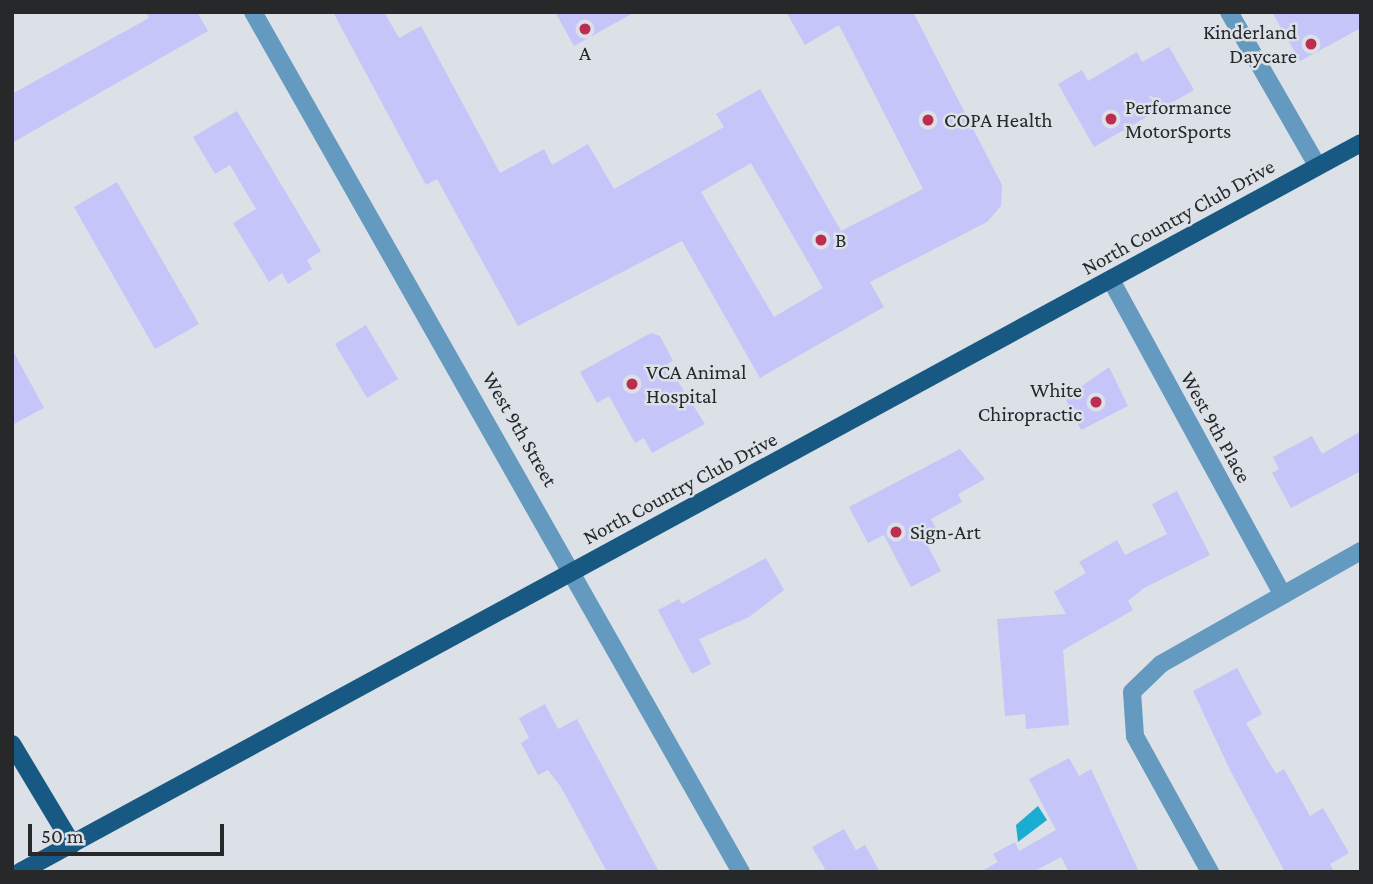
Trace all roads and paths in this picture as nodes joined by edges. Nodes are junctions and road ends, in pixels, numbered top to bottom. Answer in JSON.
{"nodes":[{"id":1,"x":253,"y":12,"type":"edge"},
{"id":2,"x":1229,"y":12,"type":"edge"},
{"id":3,"x":1361,"y":142,"type":"edge"},
{"id":4,"x":1317,"y":165,"type":"junction"},
{"id":5,"x":1111,"y":279,"type":"junction"},
{"id":6,"x":1361,"y":551,"type":"edge"},
{"id":7,"x":575,"y":570,"type":"junction"},
{"id":8,"x":1283,"y":595,"type":"junction"},
{"id":9,"x":12,"y":744,"type":"edge"},
{"id":10,"x":72,"y":844,"type":"junction"},
{"id":11,"x":20,"y":872,"type":"edge"},
{"id":12,"x":741,"y":872,"type":"edge"},
{"id":13,"x":1210,"y":872,"type":"edge"}],
"edges":[{"from":1,"to":7,"type":"street","name":"West 9th Street"},
{"from":2,"to":4,"type":"street"},
{"from":3,"to":4,"type":"main road","name":"North Country Club Drive"},
{"from":4,"to":5,"type":"main road","name":"North Country Club Drive"},
{"from":5,"to":7,"type":"main road","name":"North Country Club Drive"},
{"from":5,"to":8,"type":"street","name":"West 9th Place"},
{"from":6,"to":8,"type":"street"},
{"from":7,"to":10,"type":"main road","name":"North Country Club Drive"},
{"from":7,"to":12,"type":"street","name":"West 9th Street"},
{"from":8,"to":13,"type":"street"},
{"from":9,"to":10,"type":"main road"},
{"from":10,"to":11,"type":"main road","name":"North Country Club Drive"}]}
